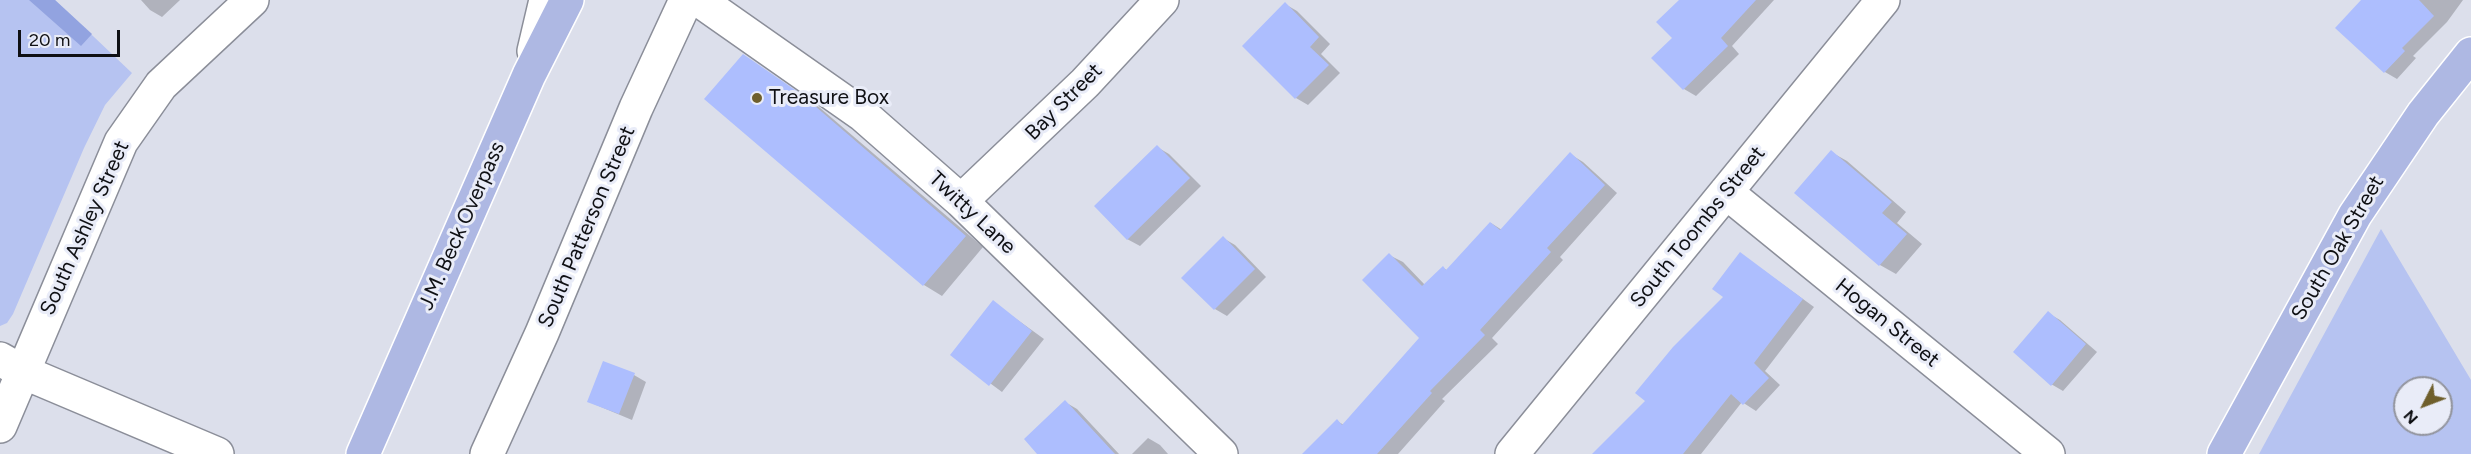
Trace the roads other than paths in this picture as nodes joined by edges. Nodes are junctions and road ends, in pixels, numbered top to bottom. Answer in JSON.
{"nodes":[{"id":1,"x":252,"y":0,"type":"edge"},
{"id":2,"x":546,"y":0,"type":"edge"},
{"id":3,"x":567,"y":0,"type":"edge"},
{"id":4,"x":686,"y":0,"type":"edge"},
{"id":5,"x":699,"y":0,"type":"edge"},
{"id":6,"x":1162,"y":0,"type":"edge"},
{"id":7,"x":1883,"y":0,"type":"edge"},
{"id":8,"x":2471,"y":54,"type":"edge"},
{"id":9,"x":529,"y":75,"type":"junction"},
{"id":10,"x":1726,"y":192,"type":"junction"},
{"id":11,"x":961,"y":201,"type":"junction"},
{"id":12,"x":12,"y":366,"type":"edge"},
{"id":13,"x":0,"y":426,"type":"edge"},
{"id":14,"x":217,"y":454,"type":"edge"},
{"id":15,"x":363,"y":454,"type":"edge"},
{"id":16,"x":487,"y":454,"type":"edge"},
{"id":17,"x":1221,"y":454,"type":"edge"},
{"id":18,"x":1512,"y":454,"type":"edge"},
{"id":19,"x":2048,"y":454,"type":"edge"},
{"id":20,"x":2224,"y":454,"type":"edge"}],
"edges":[{"from":1,"to":12,"type":"street","name":"South Ashley Street"},
{"from":2,"to":9,"type":"street"},
{"from":3,"to":9,"type":"main road","name":"J.M. Beck Overpass"},
{"from":4,"to":16,"type":"street","name":"South Patterson Street"},
{"from":5,"to":11,"type":"street","name":"Twitty Lane"},
{"from":6,"to":11,"type":"street","name":"Bay Street"},
{"from":7,"to":10,"type":"street","name":"South Toombs Street"},
{"from":8,"to":20,"type":"main road","name":"South Oak Street"},
{"from":9,"to":15,"type":"main road","name":"J.M. Beck Overpass"},
{"from":10,"to":18,"type":"street","name":"South Toombs Street"},
{"from":10,"to":19,"type":"street","name":"Hogan Street"},
{"from":11,"to":17,"type":"street","name":"Twitty Lane"},
{"from":12,"to":13,"type":"street","name":"South Ashley Street"},
{"from":12,"to":14,"type":"street"}]}
